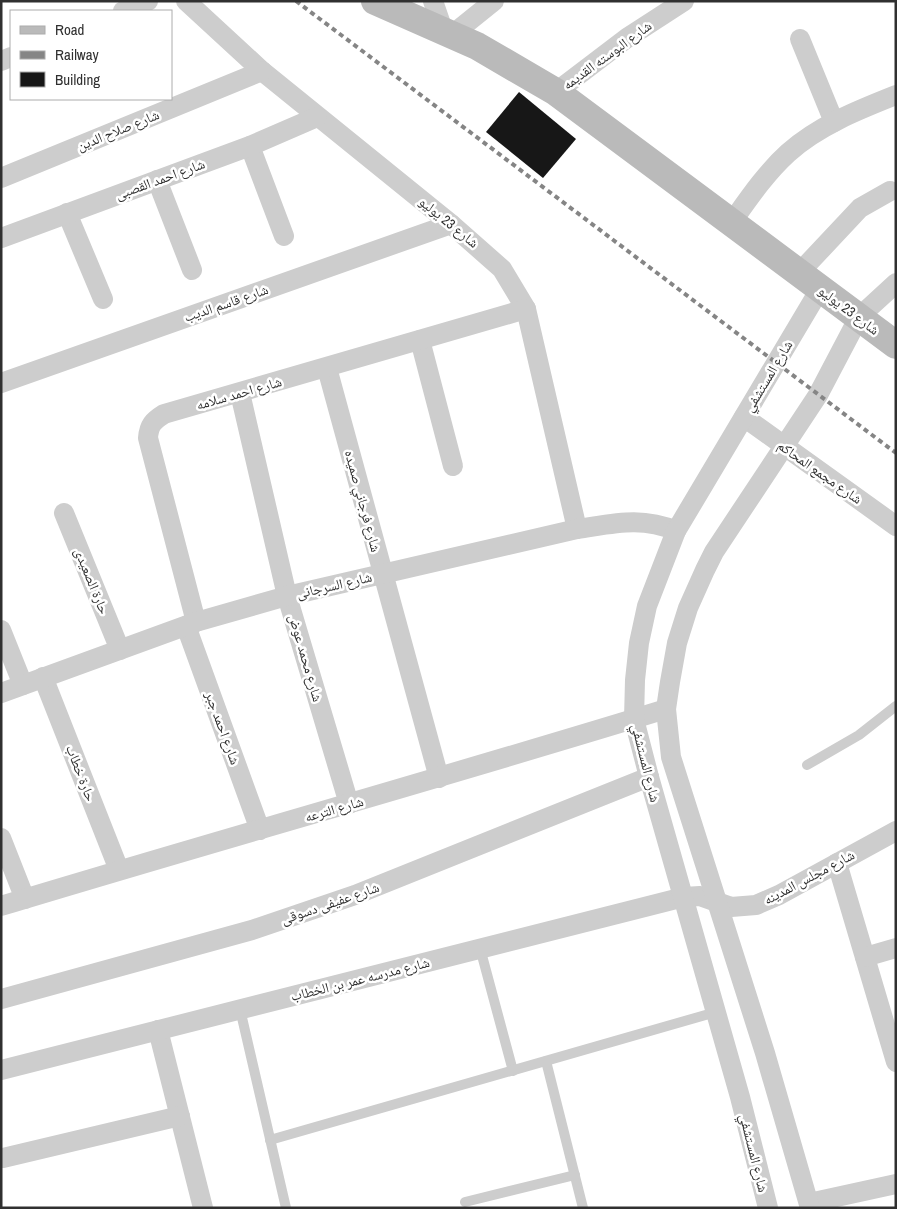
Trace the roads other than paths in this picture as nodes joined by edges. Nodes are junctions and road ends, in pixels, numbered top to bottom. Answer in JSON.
{"nodes":[{"id":1,"x":148,"y":1,"type":"edge"},
{"id":2,"x":186,"y":1,"type":"edge"},
{"id":3,"x":374,"y":1,"type":"edge"},
{"id":4,"x":433,"y":1,"type":"edge"},
{"id":5,"x":494,"y":1,"type":"edge"},
{"id":6,"x":684,"y":1,"type":"edge"},
{"id":7,"x":126,"y":10,"type":"edge"},
{"id":8,"x":448,"y":32,"type":"junction"},
{"id":9,"x":800,"y":39,"type":"dead end"},
{"id":10,"x":262,"y":71,"type":"junction"},
{"id":11,"x":556,"y":92,"type":"junction"},
{"id":12,"x":896,"y":94,"type":"edge"},
{"id":13,"x":317,"y":117,"type":"junction"},
{"id":14,"x":834,"y":122,"type":"junction"},
{"id":15,"x":250,"y":146,"type":"junction"},
{"id":16,"x":1,"y":178,"type":"edge"},
{"id":17,"x":157,"y":180,"type":"junction"},
{"id":18,"x":890,"y":191,"type":"dead end"},
{"id":19,"x":68,"y":213,"type":"junction"},
{"id":20,"x":732,"y":222,"type":"junction"},
{"id":21,"x":451,"y":224,"type":"junction"},
{"id":22,"x":284,"y":236,"type":"dead end"},
{"id":23,"x":1,"y":238,"type":"edge"},
{"id":24,"x":192,"y":270,"type":"dead end"},
{"id":25,"x":810,"y":281,"type":"junction"},
{"id":26,"x":896,"y":283,"type":"edge"},
{"id":27,"x":104,"y":299,"type":"dead end"},
{"id":28,"x":526,"y":309,"type":"junction"},
{"id":29,"x":858,"y":318,"type":"junction"},
{"id":30,"x":420,"y":340,"type":"junction"},
{"id":31,"x":896,"y":345,"type":"edge"},
{"id":32,"x":327,"y":368,"type":"junction"},
{"id":33,"x":1,"y":383,"type":"edge"},
{"id":34,"x":240,"y":393,"type":"junction"},
{"id":35,"x":744,"y":417,"type":"junction"},
{"id":36,"x":783,"y":446,"type":"junction"},
{"id":37,"x":453,"y":466,"type":"dead end"},
{"id":38,"x":64,"y":512,"type":"dead end"},
{"id":39,"x":896,"y":526,"type":"edge"},
{"id":40,"x":576,"y":529,"type":"junction"},
{"id":41,"x":676,"y":531,"type":"junction"},
{"id":42,"x":383,"y":573,"type":"junction"},
{"id":43,"x":287,"y":596,"type":"junction"},
{"id":44,"x":191,"y":624,"type":"junction"},
{"id":45,"x":1,"y":630,"type":"edge"},
{"id":46,"x":120,"y":650,"type":"junction"},
{"id":47,"x":43,"y":677,"type":"junction"},
{"id":48,"x":23,"y":685,"type":"junction"},
{"id":49,"x":1,"y":693,"type":"edge"},
{"id":50,"x":896,"y":706,"type":"edge"},
{"id":51,"x":666,"y":709,"type":"junction"},
{"id":52,"x":634,"y":719,"type":"junction"},
{"id":53,"x":807,"y":765,"type":"dead end"},
{"id":54,"x":649,"y":777,"type":"junction"},
{"id":55,"x":439,"y":778,"type":"junction"},
{"id":56,"x":349,"y":804,"type":"junction"},
{"id":57,"x":260,"y":830,"type":"junction"},
{"id":58,"x":896,"y":831,"type":"edge"},
{"id":59,"x":1,"y":838,"type":"edge"},
{"id":60,"x":837,"y":864,"type":"junction"},
{"id":61,"x":118,"y":870,"type":"junction"},
{"id":62,"x":684,"y":896,"type":"junction"},
{"id":63,"x":25,"y":899,"type":"junction"},
{"id":64,"x":718,"y":902,"type":"junction"},
{"id":65,"x":1,"y":906,"type":"edge"},
{"id":66,"x":480,"y":948,"type":"junction"},
{"id":67,"x":896,"y":948,"type":"edge"},
{"id":68,"x":865,"y":957,"type":"junction"},
{"id":69,"x":1,"y":999,"type":"edge"},
{"id":70,"x":240,"y":1009,"type":"junction"},
{"id":71,"x":716,"y":1012,"type":"junction"},
{"id":72,"x":158,"y":1030,"type":"junction"},
{"id":73,"x":895,"y":1056,"type":"edge"},
{"id":74,"x":546,"y":1061,"type":"junction"},
{"id":75,"x":1,"y":1070,"type":"edge"},
{"id":76,"x":514,"y":1070,"type":"junction"},
{"id":77,"x":180,"y":1116,"type":"junction"},
{"id":78,"x":270,"y":1140,"type":"junction"},
{"id":79,"x":3,"y":1158,"type":"dead end"},
{"id":80,"x":575,"y":1175,"type":"junction"},
{"id":81,"x":896,"y":1184,"type":"edge"},
{"id":82,"x":465,"y":1202,"type":"dead end"},
{"id":83,"x":810,"y":1206,"type":"edge"},
{"id":84,"x":203,"y":1208,"type":"edge"},
{"id":85,"x":286,"y":1208,"type":"edge"},
{"id":86,"x":583,"y":1208,"type":"edge"},
{"id":87,"x":768,"y":1208,"type":"edge"}],
"edges":[{"from":1,"to":7,"type":"street"},
{"from":2,"to":10,"type":"street","name":"شارع 23 يوليو"},
{"from":3,"to":8,"type":"street","name":"شارع 23 يوليو"},
{"from":4,"to":8,"type":"street"},
{"from":5,"to":8,"type":"street"},
{"from":6,"to":11,"type":"street","name":"شارع البوسته القديمه"},
{"from":8,"to":11,"type":"street","name":"شارع 23 يوليو"},
{"from":9,"to":14,"type":"street"},
{"from":10,"to":13,"type":"street","name":"شارع 23 يوليو"},
{"from":10,"to":16,"type":"street","name":"شارع صلاح الدين"},
{"from":11,"to":20,"type":"street","name":"شارع 23 يوليو"},
{"from":12,"to":14,"type":"street"},
{"from":13,"to":15,"type":"street","name":"شارع احمد القصبى"},
{"from":13,"to":21,"type":"street","name":"شارع 23 يوليو"},
{"from":14,"to":20,"type":"street"},
{"from":15,"to":17,"type":"street","name":"شارع احمد القصبى"},
{"from":15,"to":22,"type":"street"},
{"from":17,"to":19,"type":"street","name":"شارع احمد القصبى"},
{"from":17,"to":24,"type":"street"},
{"from":18,"to":25,"type":"street","name":"شارع المستشفي"},
{"from":19,"to":23,"type":"street","name":"شارع احمد القصبى"},
{"from":19,"to":27,"type":"street"},
{"from":20,"to":25,"type":"street","name":"شارع 23 يوليو"},
{"from":21,"to":28,"type":"street","name":"شارع 23 يوليو"},
{"from":21,"to":33,"type":"street","name":"شارع قاسم الديب"},
{"from":25,"to":29,"type":"street","name":"شارع 23 يوليو"},
{"from":25,"to":35,"type":"street","name":"شارع المستشفي"},
{"from":26,"to":29,"type":"street","name":"شارع المستشفي"},
{"from":28,"to":30,"type":"street","name":"شارع احمد سلامه"},
{"from":28,"to":40,"type":"street","name":"شارع 23 يوليو"},
{"from":29,"to":31,"type":"street","name":"شارع 23 يوليو"},
{"from":29,"to":36,"type":"street","name":"شارع المستشفي"},
{"from":30,"to":32,"type":"street","name":"شارع احمد سلامه"},
{"from":30,"to":37,"type":"street"},
{"from":32,"to":34,"type":"street","name":"شارع احمد سلامه"},
{"from":32,"to":42,"type":"street","name":"شارع فرجاني صميده"},
{"from":34,"to":43,"type":"street","name":"شارع محمد عوض"},
{"from":34,"to":44,"type":"street","name":"شارع احمد سلامه"},
{"from":35,"to":36,"type":"street","name":"شارع مجمع المحاكم"},
{"from":35,"to":41,"type":"street","name":"شارع المستشفي"},
{"from":36,"to":39,"type":"street","name":"شارع مجمع المحاكم"},
{"from":36,"to":51,"type":"street","name":"شارع المستشفي"},
{"from":38,"to":46,"type":"street","name":"حارة الصعيدى"},
{"from":40,"to":41,"type":"street","name":"شارع السرجانى"},
{"from":40,"to":42,"type":"street","name":"شارع السرجانى"},
{"from":41,"to":52,"type":"street","name":"شارع المستشفي"},
{"from":42,"to":43,"type":"street","name":"شارع السرجانى"},
{"from":42,"to":55,"type":"street","name":"شارع فرجاني صميده"},
{"from":43,"to":44,"type":"street","name":"شارع السرجانى"},
{"from":43,"to":56,"type":"street","name":"شارع محمد عوض"},
{"from":44,"to":46,"type":"street","name":"شارع السرجانى"},
{"from":44,"to":57,"type":"street","name":"شارع احمد جبر"},
{"from":45,"to":48,"type":"street"},
{"from":46,"to":47,"type":"street","name":"شارع السرجانى"},
{"from":47,"to":48,"type":"street","name":"شارع السرجانى"},
{"from":47,"to":61,"type":"street","name":"حارة خطاب"},
{"from":48,"to":49,"type":"street","name":"شارع السرجانى"},
{"from":50,"to":53,"type":"lane"},
{"from":51,"to":52,"type":"street","name":"شارع الترعه"},
{"from":51,"to":64,"type":"street","name":"شارع المستشفي"},
{"from":52,"to":54,"type":"street","name":"شارع المستشفي"},
{"from":52,"to":55,"type":"street","name":"شارع الترعه"},
{"from":54,"to":62,"type":"street","name":"شارع المستشفي"},
{"from":54,"to":69,"type":"street","name":"شارع عفيفى دسوقى"},
{"from":55,"to":56,"type":"street","name":"شارع الترعه"},
{"from":56,"to":57,"type":"street","name":"شارع الترعه"},
{"from":57,"to":61,"type":"street","name":"شارع الترعه"},
{"from":58,"to":60,"type":"street","name":"شارع مجلس المدينه"},
{"from":59,"to":63,"type":"street"},
{"from":60,"to":64,"type":"street","name":"شارع مجلس المدينه"},
{"from":60,"to":68,"type":"street"},
{"from":61,"to":63,"type":"street","name":"شارع الترعه"},
{"from":62,"to":64,"type":"street","name":"شارع مدرسه عمر بن الخطاب"},
{"from":62,"to":66,"type":"street","name":"شارع مدرسه عمر بن الخطاب"},
{"from":62,"to":71,"type":"street","name":"شارع المستشفي"},
{"from":63,"to":65,"type":"street","name":"شارع الترعه"},
{"from":64,"to":83,"type":"street","name":"شارع المستشفي"},
{"from":66,"to":70,"type":"street","name":"شارع مدرسه عمر بن الخطاب"},
{"from":66,"to":76,"type":"lane"},
{"from":67,"to":68,"type":"street"},
{"from":68,"to":73,"type":"street"},
{"from":70,"to":72,"type":"street","name":"شارع مدرسه عمر بن الخطاب"},
{"from":70,"to":78,"type":"lane"},
{"from":71,"to":74,"type":"lane"},
{"from":71,"to":87,"type":"street","name":"شارع المستشفي"},
{"from":72,"to":75,"type":"street","name":"شارع مدرسه عمر بن الخطاب"},
{"from":72,"to":77,"type":"street"},
{"from":74,"to":76,"type":"lane"},
{"from":74,"to":80,"type":"lane"},
{"from":76,"to":78,"type":"lane"},
{"from":77,"to":79,"type":"street"},
{"from":77,"to":84,"type":"street"},
{"from":78,"to":85,"type":"lane"},
{"from":80,"to":82,"type":"lane"},
{"from":80,"to":86,"type":"lane"},
{"from":81,"to":83,"type":"street"}]}
